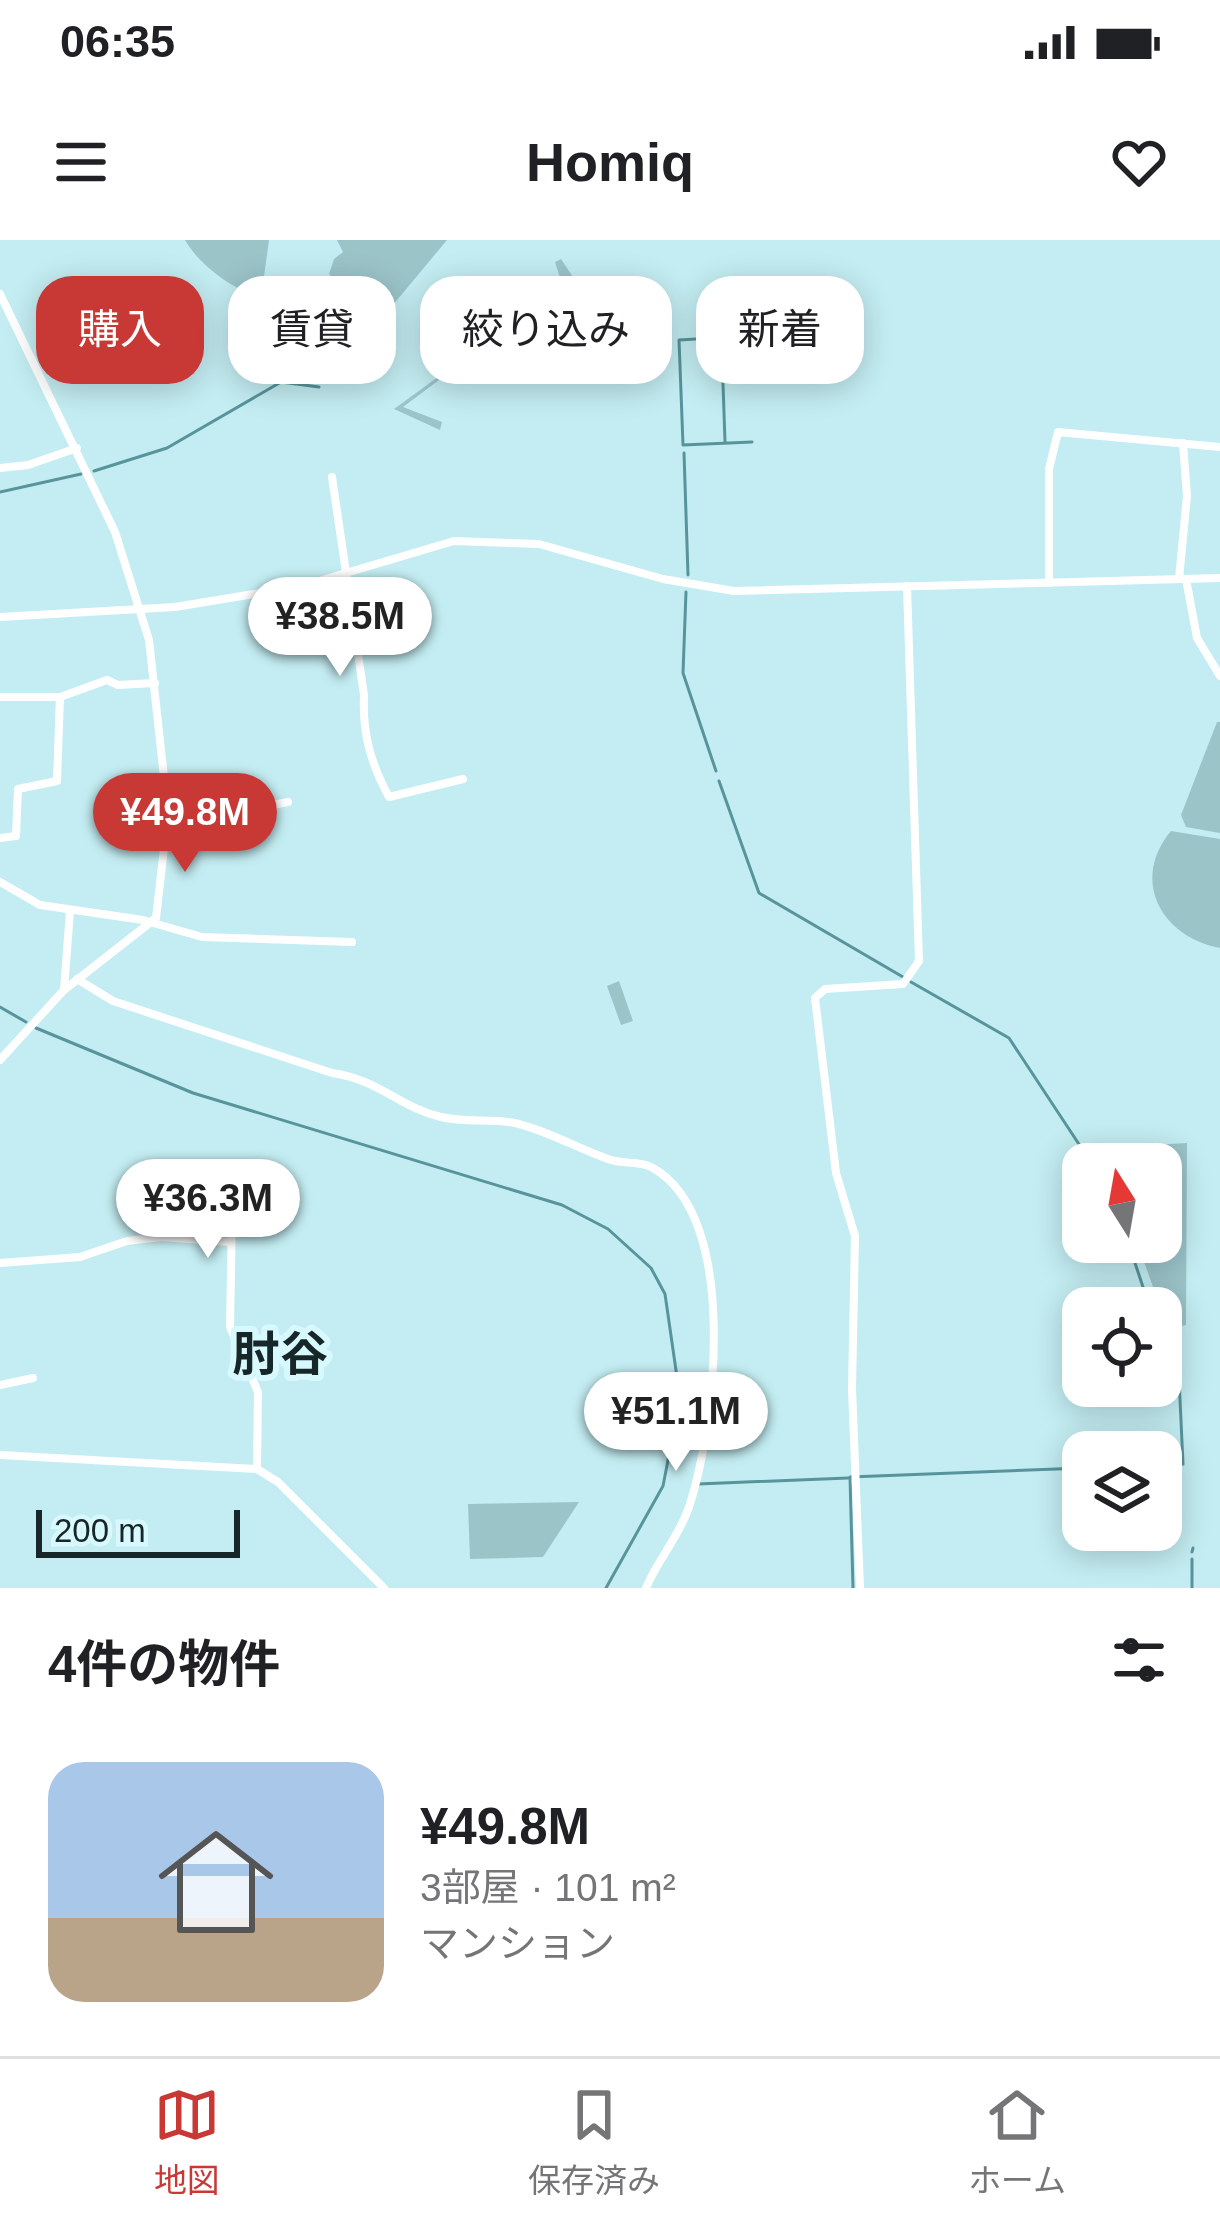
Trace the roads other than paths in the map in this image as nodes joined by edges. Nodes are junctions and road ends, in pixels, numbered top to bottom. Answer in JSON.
{"nodes":[{"id":1,"x":0,"y":294,"type":"edge"},
{"id":2,"x":1183,"y":443,"type":"junction"},
{"id":3,"x":1220,"y":447,"type":"edge"},
{"id":4,"x":76,"y":448,"type":"junction"},
{"id":5,"x":0,"y":468,"type":"edge"},
{"id":6,"x":332,"y":477,"type":"dead end"},
{"id":7,"x":347,"y":573,"type":"junction"},
{"id":8,"x":1220,"y":578,"type":"edge"},
{"id":9,"x":1183,"y":579,"type":"junction"},
{"id":10,"x":1049,"y":583,"type":"junction"},
{"id":11,"x":907,"y":586,"type":"junction"},
{"id":12,"x":141,"y":611,"type":"junction"},
{"id":13,"x":0,"y":617,"type":"edge"},
{"id":14,"x":1220,"y":676,"type":"edge"},
{"id":15,"x":154,"y":682,"type":"junction"},
{"id":16,"x":0,"y":697,"type":"edge"},
{"id":17,"x":60,"y":698,"type":"junction"},
{"id":18,"x":463,"y":779,"type":"dead end"},
{"id":19,"x":288,"y":802,"type":"dead end"},
{"id":20,"x":168,"y":814,"type":"junction"},
{"id":21,"x":0,"y":842,"type":"edge"},
{"id":22,"x":0,"y":882,"type":"edge"},
{"id":23,"x":70,"y":910,"type":"junction"},
{"id":24,"x":152,"y":923,"type":"junction"},
{"id":25,"x":352,"y":942,"type":"dead end"},
{"id":26,"x":77,"y":979,"type":"junction"},
{"id":27,"x":64,"y":990,"type":"junction"},
{"id":28,"x":0,"y":1060,"type":"edge"},
{"id":29,"x":232,"y":1214,"type":"dead end"},
{"id":30,"x":230,"y":1243,"type":"junction"},
{"id":31,"x":0,"y":1263,"type":"edge"},
{"id":32,"x":33,"y":1378,"type":"dead end"},
{"id":33,"x":0,"y":1385,"type":"edge"},
{"id":34,"x":0,"y":1455,"type":"edge"},
{"id":35,"x":257,"y":1469,"type":"junction"},
{"id":36,"x":384,"y":1588,"type":"edge"},
{"id":37,"x":646,"y":1588,"type":"edge"},
{"id":38,"x":860,"y":1588,"type":"edge"}],
"edges":[{"from":1,"to":4,"type":"street"},
{"from":2,"to":3,"type":"street"},
{"from":2,"to":9,"type":"street"},
{"from":2,"to":10,"type":"street"},
{"from":4,"to":5,"type":"street"},
{"from":4,"to":12,"type":"street"},
{"from":6,"to":7,"type":"street"},
{"from":7,"to":11,"type":"street"},
{"from":7,"to":12,"type":"street"},
{"from":7,"to":18,"type":"street"},
{"from":8,"to":9,"type":"street"},
{"from":9,"to":10,"type":"street"},
{"from":9,"to":14,"type":"street"},
{"from":10,"to":11,"type":"street"},
{"from":11,"to":38,"type":"street"},
{"from":12,"to":13,"type":"street"},
{"from":12,"to":15,"type":"street"},
{"from":15,"to":17,"type":"street"},
{"from":15,"to":20,"type":"street"},
{"from":16,"to":17,"type":"street"},
{"from":17,"to":21,"type":"street"},
{"from":19,"to":20,"type":"street"},
{"from":20,"to":24,"type":"street"},
{"from":22,"to":23,"type":"street"},
{"from":23,"to":24,"type":"street"},
{"from":23,"to":27,"type":"street"},
{"from":24,"to":25,"type":"street"},
{"from":24,"to":26,"type":"street"},
{"from":26,"to":27,"type":"street"},
{"from":26,"to":37,"type":"street"},
{"from":27,"to":28,"type":"street"},
{"from":29,"to":30,"type":"street"},
{"from":30,"to":31,"type":"street"},
{"from":30,"to":35,"type":"street"},
{"from":32,"to":33,"type":"street"},
{"from":34,"to":35,"type":"street"},
{"from":35,"to":36,"type":"street"}]}
